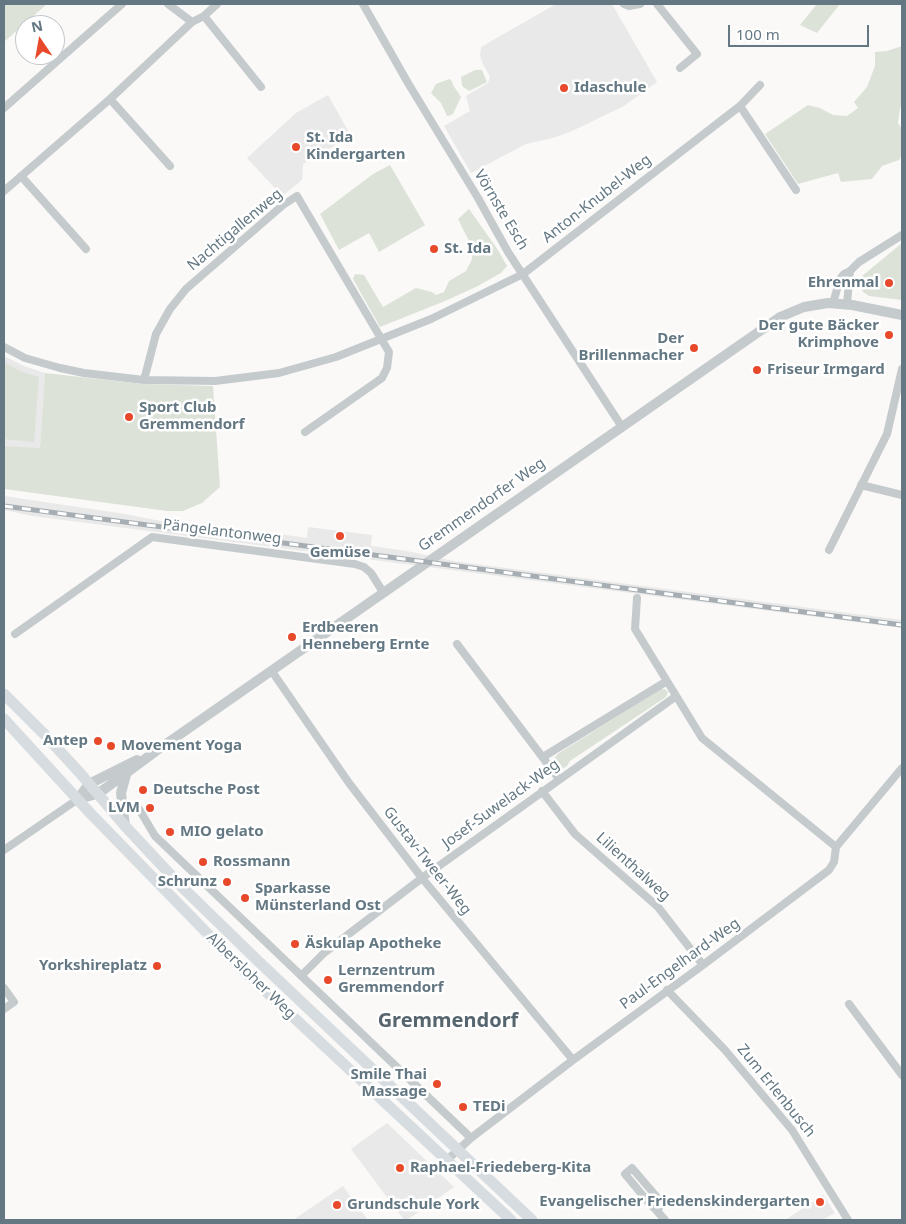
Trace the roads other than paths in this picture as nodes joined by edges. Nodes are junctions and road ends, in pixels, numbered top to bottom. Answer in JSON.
{"nodes":[{"id":1,"x":122,"y":4,"type":"edge"},
{"id":2,"x":168,"y":4,"type":"edge"},
{"id":3,"x":217,"y":4,"type":"edge"},
{"id":4,"x":363,"y":4,"type":"edge"},
{"id":5,"x":624,"y":4,"type":"edge"},
{"id":6,"x":640,"y":4,"type":"edge"},
{"id":7,"x":657,"y":4,"type":"edge"},
{"id":8,"x":204,"y":16,"type":"junction"},
{"id":9,"x":192,"y":22,"type":"junction"},
{"id":10,"x":680,"y":68,"type":"dead end"},
{"id":11,"x":760,"y":85,"type":"dead end"},
{"id":12,"x":261,"y":87,"type":"dead end"},
{"id":13,"x":110,"y":99,"type":"junction"},
{"id":14,"x":740,"y":106,"type":"junction"},
{"id":15,"x":4,"y":108,"type":"edge"},
{"id":16,"x":170,"y":166,"type":"dead end"},
{"id":17,"x":21,"y":176,"type":"junction"},
{"id":18,"x":5,"y":186,"type":"edge"},
{"id":19,"x":796,"y":190,"type":"dead end"},
{"id":20,"x":902,"y":235,"type":"edge"},
{"id":21,"x":86,"y":249,"type":"dead end"},
{"id":22,"x":850,"y":271,"type":"junction"},
{"id":23,"x":523,"y":274,"type":"junction"},
{"id":24,"x":833,"y":303,"type":"junction"},
{"id":25,"x":847,"y":304,"type":"junction"},
{"id":26,"x":902,"y":315,"type":"edge"},
{"id":27,"x":383,"y":339,"type":"junction"},
{"id":28,"x":4,"y":347,"type":"edge"},
{"id":29,"x":902,"y":369,"type":"edge"},
{"id":30,"x":144,"y":380,"type":"junction"},
{"id":31,"x":622,"y":427,"type":"junction"},
{"id":32,"x":305,"y":432,"type":"dead end"},
{"id":33,"x":862,"y":485,"type":"junction"},
{"id":34,"x":902,"y":495,"type":"edge"},
{"id":35,"x":829,"y":550,"type":"dead end"},
{"id":36,"x":383,"y":592,"type":"junction"},
{"id":37,"x":636,"y":598,"type":"dead end"},
{"id":38,"x":15,"y":634,"type":"dead end"},
{"id":39,"x":458,"y":644,"type":"dead end"},
{"id":40,"x":271,"y":670,"type":"junction"},
{"id":41,"x":667,"y":681,"type":"junction"},
{"id":42,"x":4,"y":694,"type":"edge"},
{"id":43,"x":675,"y":696,"type":"junction"},
{"id":44,"x":4,"y":719,"type":"edge"},
{"id":45,"x":156,"y":751,"type":"junction"},
{"id":46,"x":543,"y":756,"type":"junction"},
{"id":47,"x":902,"y":768,"type":"edge"},
{"id":48,"x":126,"y":775,"type":"junction"},
{"id":49,"x":559,"y":779,"type":"junction"},
{"id":50,"x":89,"y":784,"type":"junction"},
{"id":51,"x":542,"y":791,"type":"junction"},
{"id":52,"x":97,"y":794,"type":"junction"},
{"id":53,"x":78,"y":799,"type":"junction"},
{"id":54,"x":139,"y":809,"type":"dead end"},
{"id":55,"x":125,"y":826,"type":"junction"},
{"id":56,"x":155,"y":836,"type":"junction"},
{"id":57,"x":138,"y":841,"type":"junction"},
{"id":58,"x":836,"y":847,"type":"junction"},
{"id":59,"x":4,"y":850,"type":"edge"},
{"id":60,"x":422,"y":878,"type":"junction"},
{"id":61,"x":703,"y":965,"type":"junction"},
{"id":62,"x":301,"y":976,"type":"junction"},
{"id":63,"x":4,"y":988,"type":"edge"},
{"id":64,"x":668,"y":990,"type":"junction"},
{"id":65,"x":849,"y":1004,"type":"dead end"},
{"id":66,"x":4,"y":1009,"type":"edge"},
{"id":67,"x":573,"y":1060,"type":"junction"},
{"id":68,"x":902,"y":1075,"type":"edge"},
{"id":69,"x":471,"y":1138,"type":"junction"},
{"id":70,"x":458,"y":1149,"type":"junction"},
{"id":71,"x":447,"y":1160,"type":"junction"},
{"id":72,"x":657,"y":1211,"type":"junction"},
{"id":73,"x":511,"y":1220,"type":"edge"},
{"id":74,"x":532,"y":1220,"type":"edge"},
{"id":75,"x":665,"y":1220,"type":"edge"},
{"id":76,"x":848,"y":1220,"type":"edge"}],
"edges":[{"from":1,"to":15,"type":"street"},
{"from":2,"to":9,"type":"street"},
{"from":3,"to":8,"type":"street"},
{"from":4,"to":23,"type":"street","name":"Vörnste Esch"},
{"from":5,"to":6,"type":"street"},
{"from":7,"to":10,"type":"street"},
{"from":8,"to":9,"type":"street"},
{"from":8,"to":12,"type":"street"},
{"from":9,"to":13,"type":"street"},
{"from":11,"to":14,"type":"street","name":"Anton-Knubel-Weg"},
{"from":13,"to":16,"type":"street"},
{"from":13,"to":17,"type":"street"},
{"from":14,"to":19,"type":"street"},
{"from":14,"to":23,"type":"street","name":"Anton-Knubel-Weg"},
{"from":17,"to":18,"type":"street"},
{"from":17,"to":21,"type":"street"},
{"from":20,"to":22,"type":"street"},
{"from":22,"to":24,"type":"street"},
{"from":22,"to":25,"type":"street"},
{"from":23,"to":27,"type":"street","name":"Anton-Knubel-Weg"},
{"from":23,"to":31,"type":"street","name":"Vörnste Esch"},
{"from":24,"to":25,"type":"street","name":"Gremmendorfer Weg"},
{"from":24,"to":31,"type":"street","name":"Gremmendorfer Weg"},
{"from":25,"to":26,"type":"street","name":"Gremmendorfer Weg"},
{"from":27,"to":30,"type":"street","name":"Anton-Knubel-Weg"},
{"from":27,"to":30,"type":"street","name":"Nachtigallenweg"},
{"from":27,"to":32,"type":"street"},
{"from":28,"to":30,"type":"street","name":"Anton-Knubel-Weg"},
{"from":29,"to":33,"type":"street"},
{"from":31,"to":36,"type":"street","name":"Gremmendorfer Weg"},
{"from":33,"to":34,"type":"street"},
{"from":33,"to":35,"type":"street"},
{"from":36,"to":38,"type":"street","name":"Pängelantonweg"},
{"from":36,"to":40,"type":"street","name":"Gremmendorfer Weg"},
{"from":37,"to":41,"type":"street"},
{"from":39,"to":46,"type":"street"},
{"from":40,"to":45,"type":"street","name":"Gremmendorfer Weg"},
{"from":40,"to":60,"type":"street","name":"Gustav-Tweer-Weg"},
{"from":41,"to":43,"type":"street"},
{"from":41,"to":46,"type":"street","name":"Josef-Suwelack-Weg"},
{"from":42,"to":50,"type":"main road","name":"Albersloher Weg"},
{"from":43,"to":49,"type":"street","name":"Josef-Suwelack-Weg"},
{"from":43,"to":58,"type":"street"},
{"from":44,"to":53,"type":"main road","name":"Albersloher Weg"},
{"from":45,"to":48,"type":"street","name":"Gremmendorfer Weg"},
{"from":45,"to":50,"type":"street","name":"Gremmendorfer Weg"},
{"from":46,"to":49,"type":"street"},
{"from":47,"to":58,"type":"street","name":"Paul-Engelhard-Weg"},
{"from":48,"to":52,"type":"street","name":"Gremmendorfer Weg"},
{"from":48,"to":55,"type":"street"},
{"from":49,"to":51,"type":"street","name":"Josef-Suwelack-Weg"},
{"from":50,"to":52,"type":"main road","name":"Albersloher Weg"},
{"from":50,"to":53,"type":"street","name":"Gremmendorfer Weg"},
{"from":51,"to":60,"type":"street","name":"Josef-Suwelack-Weg"},
{"from":51,"to":61,"type":"street","name":"Lilienthalweg"},
{"from":52,"to":53,"type":"street","name":"Gremmendorfer Weg"},
{"from":52,"to":55,"type":"main road","name":"Albersloher Weg"},
{"from":53,"to":59,"type":"street"},
{"from":53,"to":71,"type":"main road","name":"Albersloher Weg"},
{"from":54,"to":56,"type":"street"},
{"from":55,"to":57,"type":"main road","name":"Albersloher Weg"},
{"from":56,"to":57,"type":"street"},
{"from":56,"to":62,"type":"street"},
{"from":57,"to":70,"type":"main road","name":"Albersloher Weg"},
{"from":58,"to":61,"type":"street","name":"Paul-Engelhard-Weg"},
{"from":60,"to":62,"type":"street","name":"Josef-Suwelack-Weg"},
{"from":60,"to":67,"type":"street","name":"Gustav-Tweer-Weg"},
{"from":61,"to":64,"type":"street","name":"Paul-Engelhard-Weg"},
{"from":62,"to":69,"type":"street"},
{"from":63,"to":66,"type":"street"},
{"from":64,"to":67,"type":"street","name":"Paul-Engelhard-Weg"},
{"from":64,"to":76,"type":"street","name":"Zum Erlenbusch"},
{"from":65,"to":68,"type":"street"},
{"from":67,"to":69,"type":"street","name":"Paul-Engelhard-Weg"},
{"from":69,"to":70,"type":"street","name":"Paul-Engelhard-Weg"},
{"from":70,"to":71,"type":"street","name":"Paul-Engelhard-Weg"},
{"from":70,"to":74,"type":"main road","name":"Albersloher Weg"},
{"from":71,"to":73,"type":"main road","name":"Albersloher Weg"},
{"from":72,"to":72,"type":"street"},
{"from":72,"to":75,"type":"street"}]}
